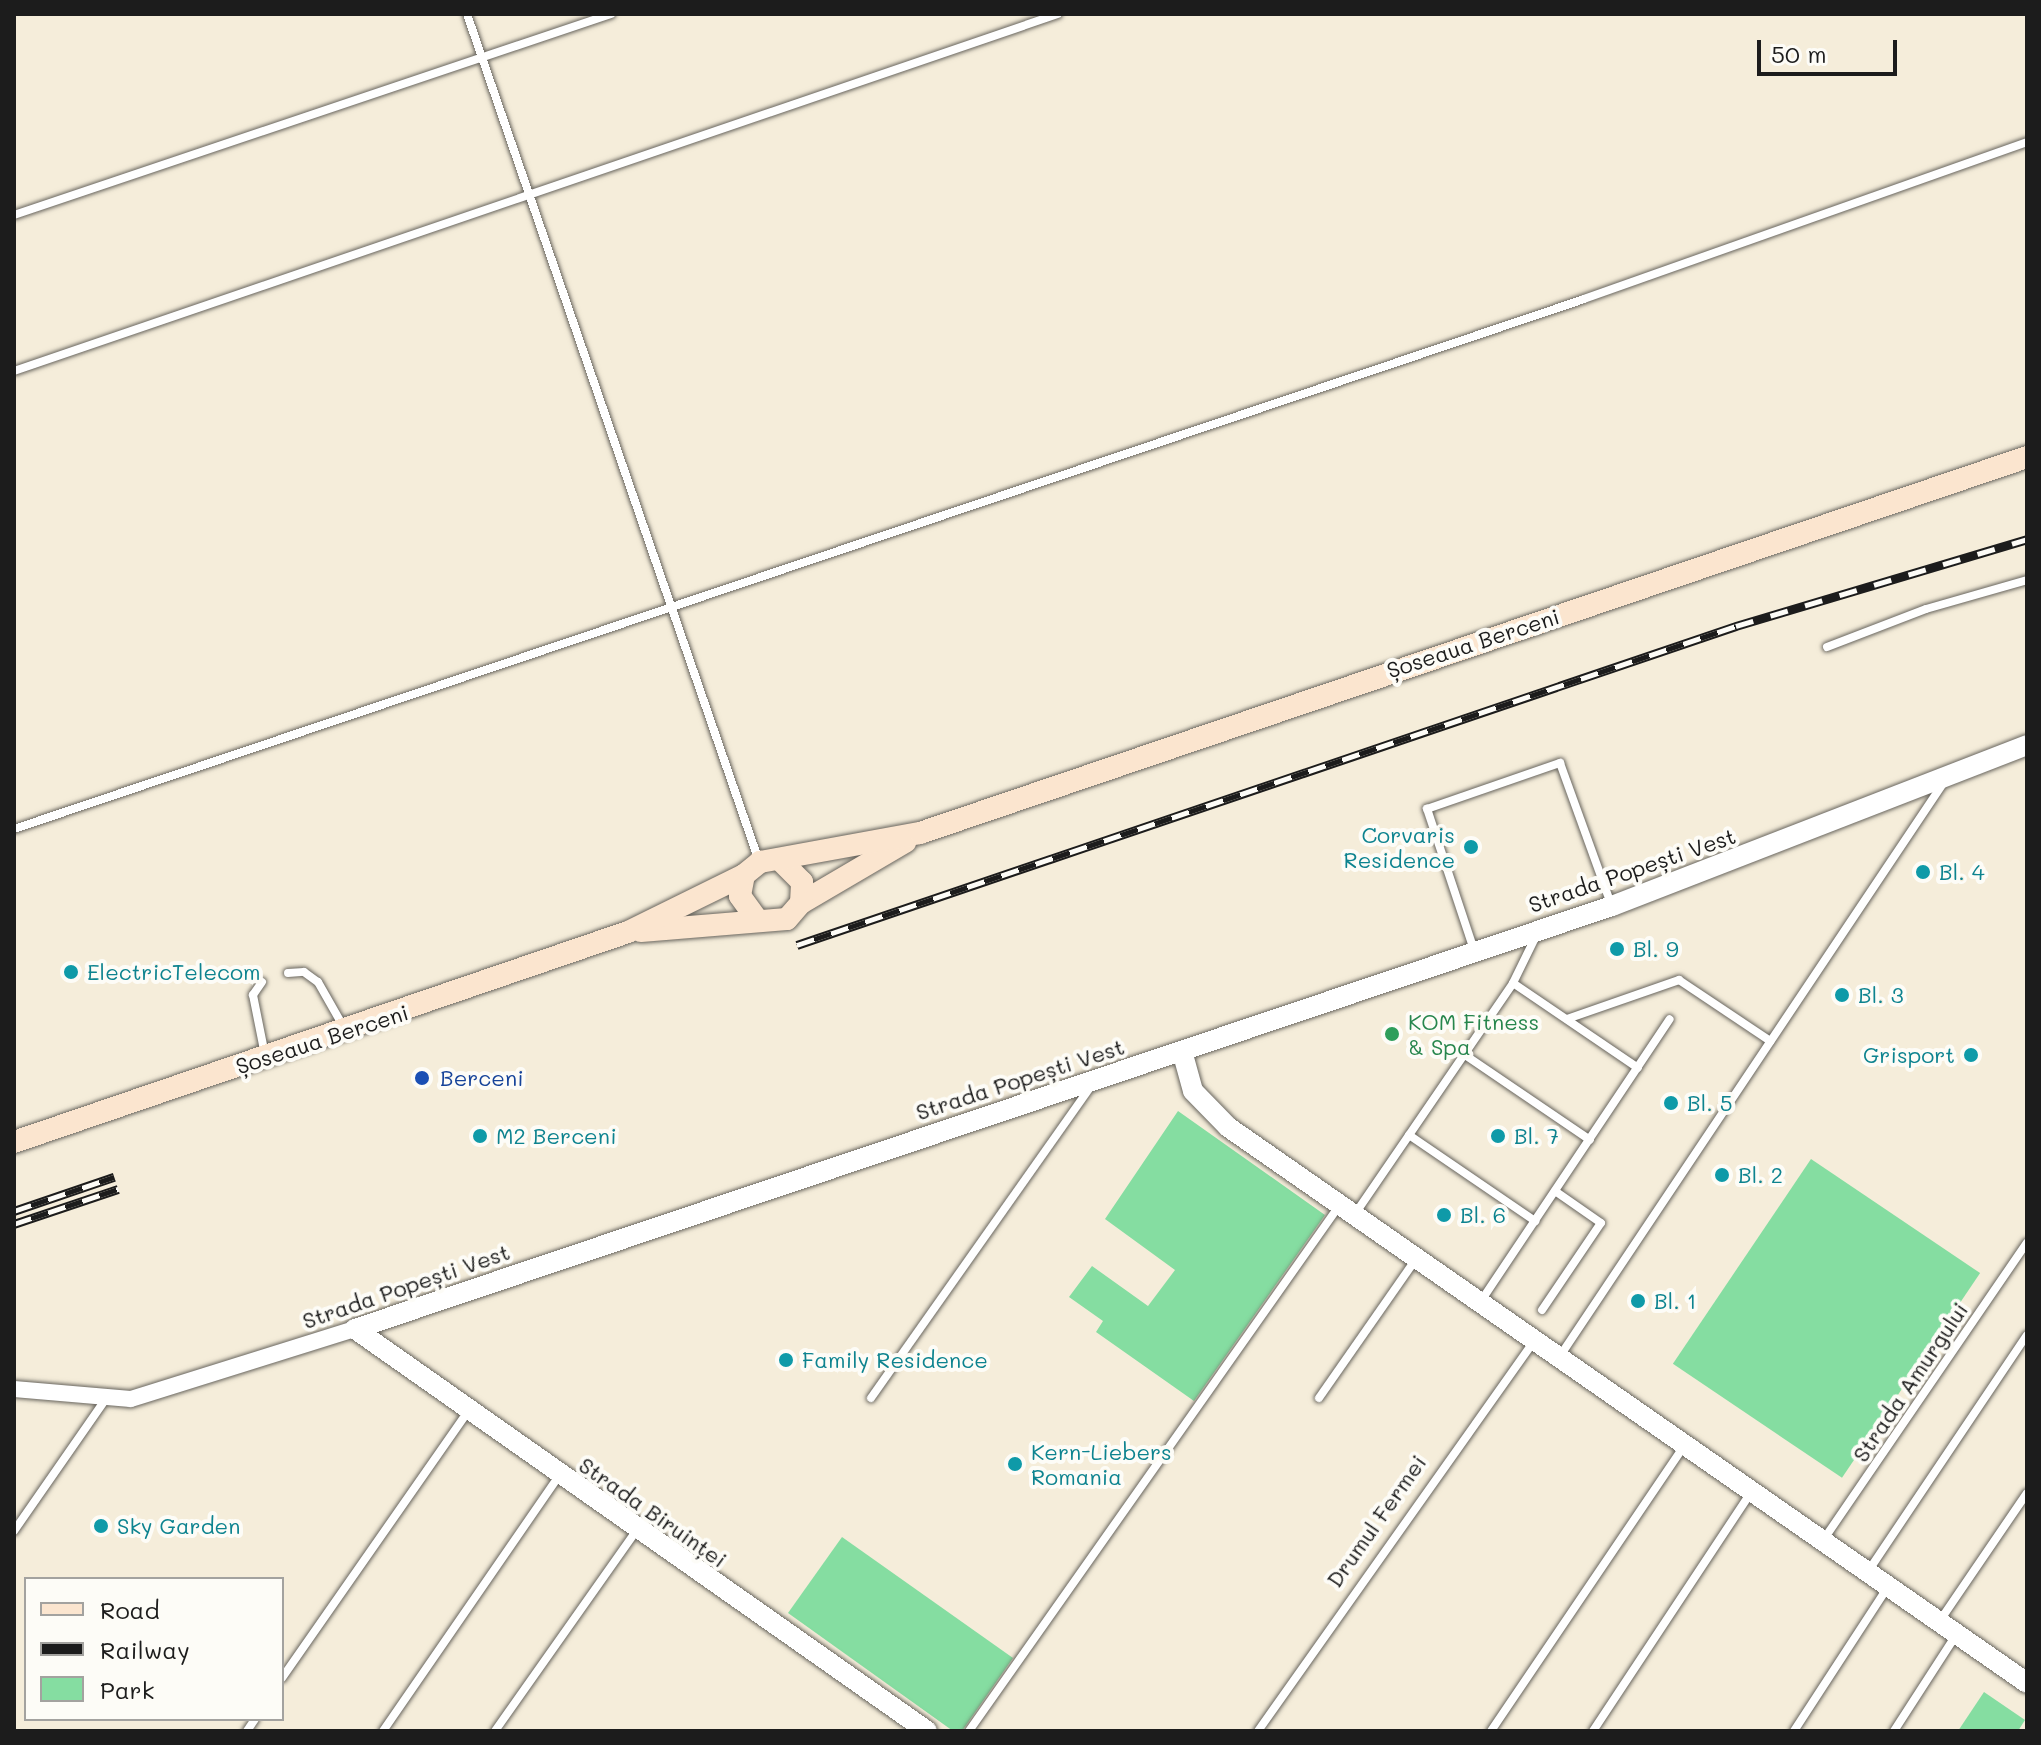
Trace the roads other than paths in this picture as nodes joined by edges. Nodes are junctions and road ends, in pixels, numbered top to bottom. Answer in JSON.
{"nodes":[{"id":1,"x":467,"y":14,"type":"edge"},
{"id":2,"x":611,"y":14,"type":"edge"},
{"id":3,"x":1058,"y":14,"type":"edge"},
{"id":4,"x":482,"y":57,"type":"junction"},
{"id":5,"x":2027,"y":142,"type":"edge"},
{"id":6,"x":529,"y":193,"type":"junction"},
{"id":7,"x":14,"y":215,"type":"edge"},
{"id":8,"x":14,"y":371,"type":"edge"},
{"id":9,"x":2027,"y":457,"type":"edge"},
{"id":10,"x":2027,"y":580,"type":"edge"},
{"id":11,"x":672,"y":607,"type":"junction"},
{"id":12,"x":1827,"y":647,"type":"dead end"},
{"id":13,"x":2027,"y":745,"type":"edge"},
{"id":14,"x":1949,"y":775,"type":"junction"},
{"id":15,"x":14,"y":829,"type":"edge"},
{"id":16,"x":920,"y":833,"type":"junction"},
{"id":17,"x":762,"y":866,"type":"junction"},
{"id":18,"x":801,"y":903,"type":"junction"},
{"id":19,"x":1612,"y":906,"type":"junction"},
{"id":20,"x":757,"y":919,"type":"junction"},
{"id":21,"x":1539,"y":929,"type":"junction"},
{"id":22,"x":628,"y":932,"type":"junction"},
{"id":23,"x":1474,"y":950,"type":"junction"},
{"id":24,"x":288,"y":973,"type":"dead end"},
{"id":25,"x":262,"y":982,"type":"dead end"},
{"id":26,"x":1513,"y":983,"type":"junction"},
{"id":27,"x":1567,"y":1019,"type":"junction"},
{"id":28,"x":1670,"y":1019,"type":"dead end"},
{"id":29,"x":346,"y":1031,"type":"junction"},
{"id":30,"x":1770,"y":1041,"type":"junction"},
{"id":31,"x":1182,"y":1051,"type":"junction"},
{"id":32,"x":1465,"y":1055,"type":"junction"},
{"id":33,"x":266,"y":1057,"type":"junction"},
{"id":34,"x":1638,"y":1068,"type":"junction"},
{"id":35,"x":1097,"y":1077,"type":"junction"},
{"id":36,"x":1409,"y":1135,"type":"junction"},
{"id":37,"x":1590,"y":1140,"type":"junction"},
{"id":38,"x":14,"y":1142,"type":"edge"},
{"id":39,"x":1555,"y":1191,"type":"junction"},
{"id":40,"x":1347,"y":1210,"type":"junction"},
{"id":41,"x":1535,"y":1221,"type":"junction"},
{"id":42,"x":2027,"y":1243,"type":"edge"},
{"id":43,"x":1416,"y":1258,"type":"junction"},
{"id":44,"x":1479,"y":1302,"type":"junction"},
{"id":45,"x":1542,"y":1310,"type":"dead end"},
{"id":46,"x":355,"y":1329,"type":"junction"},
{"id":47,"x":2027,"y":1335,"type":"edge"},
{"id":48,"x":1534,"y":1341,"type":"junction"},
{"id":49,"x":1559,"y":1358,"type":"junction"},
{"id":50,"x":14,"y":1389,"type":"edge"},
{"id":51,"x":871,"y":1398,"type":"dead end"},
{"id":52,"x":1319,"y":1398,"type":"dead end"},
{"id":53,"x":105,"y":1400,"type":"junction"},
{"id":54,"x":467,"y":1413,"type":"junction"},
{"id":55,"x":1684,"y":1445,"type":"junction"},
{"id":56,"x":559,"y":1476,"type":"junction"},
{"id":57,"x":1751,"y":1492,"type":"junction"},
{"id":58,"x":2027,"y":1493,"type":"edge"},
{"id":59,"x":637,"y":1530,"type":"junction"},
{"id":60,"x":14,"y":1531,"type":"edge"},
{"id":61,"x":1822,"y":1541,"type":"junction"},
{"id":62,"x":1867,"y":1572,"type":"junction"},
{"id":63,"x":1888,"y":1587,"type":"junction"},
{"id":64,"x":1939,"y":1622,"type":"junction"},
{"id":65,"x":1957,"y":1635,"type":"junction"},
{"id":66,"x":284,"y":1675,"type":"edge"},
{"id":67,"x":2027,"y":1683,"type":"edge"},
{"id":68,"x":383,"y":1731,"type":"edge"},
{"id":69,"x":495,"y":1731,"type":"edge"},
{"id":70,"x":927,"y":1731,"type":"edge"},
{"id":71,"x":969,"y":1731,"type":"edge"},
{"id":72,"x":1258,"y":1731,"type":"edge"},
{"id":73,"x":1491,"y":1731,"type":"edge"},
{"id":74,"x":1593,"y":1731,"type":"edge"},
{"id":75,"x":1794,"y":1731,"type":"edge"},
{"id":76,"x":1894,"y":1731,"type":"edge"}],
"edges":[{"from":1,"to":4,"type":"lane"},
{"from":2,"to":4,"type":"lane"},
{"from":3,"to":6,"type":"lane"},
{"from":4,"to":6,"type":"lane"},
{"from":4,"to":7,"type":"lane"},
{"from":5,"to":11,"type":"lane"},
{"from":6,"to":8,"type":"lane"},
{"from":6,"to":11,"type":"lane"},
{"from":9,"to":16,"type":"main road","name":"Șoseaua Berceni"},
{"from":10,"to":12,"type":"lane"},
{"from":11,"to":15,"type":"lane"},
{"from":11,"to":17,"type":"lane"},
{"from":13,"to":14,"type":"street","name":"Strada Popești Vest"},
{"from":14,"to":19,"type":"street","name":"Strada Popești Vest"},
{"from":14,"to":30,"type":"lane"},
{"from":16,"to":17,"type":"main road","name":"Șoseaua Berceni"},
{"from":16,"to":18,"type":"main road","name":"Șoseaua Berceni"},
{"from":17,"to":18,"type":"main road"},
{"from":17,"to":20,"type":"main road"},
{"from":17,"to":22,"type":"main road","name":"Șoseaua Berceni"},
{"from":18,"to":20,"type":"main road","name":"Șoseaua Berceni"},
{"from":19,"to":21,"type":"street","name":"Strada Popești Vest"},
{"from":19,"to":23,"type":"lane"},
{"from":20,"to":22,"type":"main road","name":"Șoseaua Berceni"},
{"from":21,"to":23,"type":"street","name":"Strada Popești Vest"},
{"from":21,"to":26,"type":"lane"},
{"from":22,"to":29,"type":"main road","name":"Șoseaua Berceni"},
{"from":23,"to":31,"type":"street","name":"Strada Popești Vest"},
{"from":24,"to":29,"type":"lane"},
{"from":25,"to":33,"type":"lane"},
{"from":26,"to":27,"type":"lane"},
{"from":26,"to":32,"type":"lane"},
{"from":27,"to":30,"type":"lane"},
{"from":27,"to":34,"type":"lane"},
{"from":28,"to":34,"type":"lane"},
{"from":29,"to":33,"type":"main road","name":"Șoseaua Berceni"},
{"from":30,"to":49,"type":"lane"},
{"from":31,"to":35,"type":"street","name":"Strada Popești Vest"},
{"from":31,"to":40,"type":"street"},
{"from":32,"to":36,"type":"lane"},
{"from":32,"to":37,"type":"lane"},
{"from":33,"to":38,"type":"main road","name":"Șoseaua Berceni"},
{"from":34,"to":37,"type":"lane"},
{"from":35,"to":46,"type":"street","name":"Strada Popești Vest"},
{"from":35,"to":51,"type":"lane"},
{"from":36,"to":40,"type":"lane"},
{"from":36,"to":41,"type":"lane"},
{"from":37,"to":39,"type":"lane"},
{"from":39,"to":41,"type":"lane"},
{"from":39,"to":45,"type":"lane"},
{"from":40,"to":43,"type":"street"},
{"from":40,"to":71,"type":"lane"},
{"from":41,"to":44,"type":"lane"},
{"from":42,"to":61,"type":"lane","name":"Strada Amurgului"},
{"from":43,"to":44,"type":"street"},
{"from":43,"to":52,"type":"lane"},
{"from":44,"to":48,"type":"street"},
{"from":46,"to":53,"type":"street","name":"Strada Popești Vest"},
{"from":46,"to":54,"type":"street","name":"Strada Biruinței"},
{"from":47,"to":62,"type":"lane"},
{"from":48,"to":49,"type":"street"},
{"from":48,"to":72,"type":"lane","name":"Drumul Fermei"},
{"from":49,"to":55,"type":"street"},
{"from":50,"to":53,"type":"street","name":"Strada Popești Vest"},
{"from":53,"to":60,"type":"lane"},
{"from":54,"to":56,"type":"street","name":"Strada Biruinței"},
{"from":54,"to":66,"type":"lane"},
{"from":55,"to":57,"type":"street"},
{"from":55,"to":73,"type":"lane"},
{"from":56,"to":59,"type":"street","name":"Strada Biruinței"},
{"from":56,"to":68,"type":"lane"},
{"from":57,"to":61,"type":"street"},
{"from":57,"to":74,"type":"lane"},
{"from":58,"to":64,"type":"lane"},
{"from":59,"to":69,"type":"lane"},
{"from":59,"to":70,"type":"street","name":"Strada Biruinței"},
{"from":61,"to":62,"type":"street"},
{"from":62,"to":63,"type":"street"},
{"from":63,"to":64,"type":"street"},
{"from":63,"to":75,"type":"lane"},
{"from":64,"to":65,"type":"street"},
{"from":65,"to":67,"type":"street"},
{"from":65,"to":76,"type":"lane"}]}
